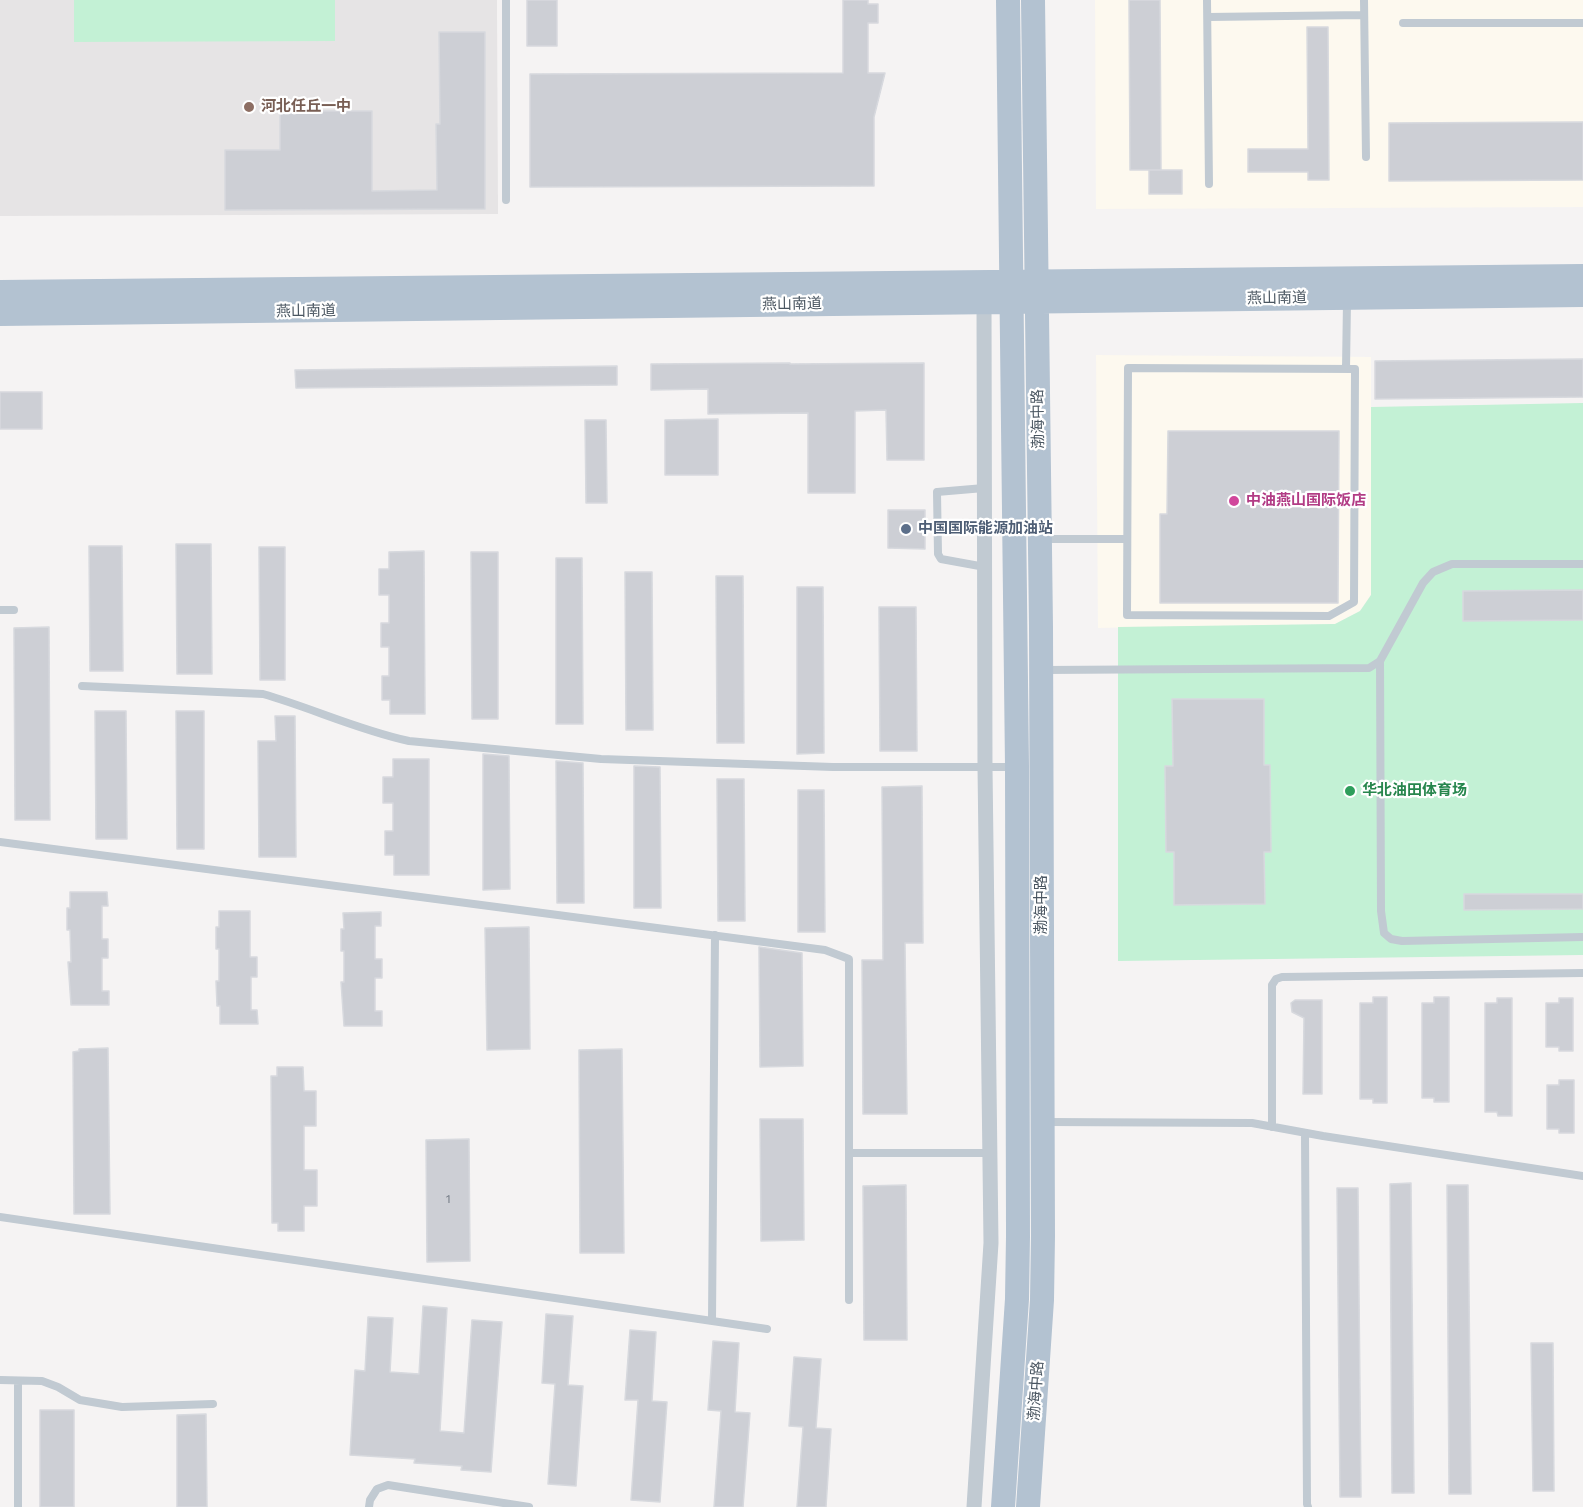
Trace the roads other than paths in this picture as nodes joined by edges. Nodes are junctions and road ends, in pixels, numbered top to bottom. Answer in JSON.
{"nodes":[{"id":1,"x":506,"y":0,"type":"edge"},
{"id":2,"x":1008,"y":0,"type":"edge"},
{"id":3,"x":1033,"y":0,"type":"edge"},
{"id":4,"x":1207,"y":0,"type":"edge"},
{"id":5,"x":1364,"y":0,"type":"edge"},
{"id":6,"x":1364,"y":15,"type":"junction"},
{"id":7,"x":1208,"y":17,"type":"junction"},
{"id":8,"x":1403,"y":23,"type":"dead end"},
{"id":9,"x":1583,"y":23,"type":"edge"},
{"id":10,"x":1366,"y":157,"type":"dead end"},
{"id":11,"x":1209,"y":184,"type":"dead end"},
{"id":12,"x":506,"y":200,"type":"dead end"},
{"id":13,"x":1583,"y":276,"type":"edge"},
{"id":14,"x":0,"y":292,"type":"edge"},
{"id":15,"x":1012,"y":292,"type":"junction"},
{"id":16,"x":1037,"y":292,"type":"junction"},
{"id":17,"x":1583,"y":295,"type":"edge"},
{"id":18,"x":1347,"y":298,"type":"junction"},
{"id":19,"x":984,"y":303,"type":"junction"},
{"id":20,"x":0,"y":314,"type":"edge"},
{"id":21,"x":1347,"y":369,"type":"junction"},
{"id":22,"x":984,"y":488,"type":"junction"},
{"id":23,"x":1040,"y":539,"type":"junction"},
{"id":24,"x":1127,"y":539,"type":"junction"},
{"id":25,"x":1583,"y":564,"type":"edge"},
{"id":26,"x":985,"y":567,"type":"junction"},
{"id":27,"x":0,"y":610,"type":"edge"},
{"id":28,"x":14,"y":610,"type":"dead end"},
{"id":29,"x":1380,"y":661,"type":"junction"},
{"id":30,"x":1042,"y":670,"type":"junction"},
{"id":31,"x":82,"y":686,"type":"dead end"},
{"id":32,"x":985,"y":767,"type":"junction"},
{"id":33,"x":1017,"y":767,"type":"junction"},
{"id":34,"x":0,"y":842,"type":"edge"},
{"id":35,"x":715,"y":935,"type":"junction"},
{"id":36,"x":1583,"y":937,"type":"edge"},
{"id":37,"x":1583,"y":973,"type":"edge"},
{"id":38,"x":1042,"y":1122,"type":"junction"},
{"id":39,"x":1272,"y":1127,"type":"junction"},
{"id":40,"x":1305,"y":1133,"type":"junction"},
{"id":41,"x":849,"y":1153,"type":"junction"},
{"id":42,"x":990,"y":1153,"type":"junction"},
{"id":43,"x":1583,"y":1176,"type":"edge"},
{"id":44,"x":0,"y":1217,"type":"edge"},
{"id":45,"x":849,"y":1300,"type":"dead end"},
{"id":46,"x":712,"y":1321,"type":"junction"},
{"id":47,"x":767,"y":1329,"type":"dead end"},
{"id":48,"x":0,"y":1380,"type":"edge"},
{"id":49,"x":18,"y":1381,"type":"junction"},
{"id":50,"x":213,"y":1404,"type":"dead end"},
{"id":51,"x":18,"y":1507,"type":"edge"},
{"id":52,"x":369,"y":1507,"type":"edge"},
{"id":53,"x":529,"y":1507,"type":"edge"},
{"id":54,"x":974,"y":1507,"type":"edge"},
{"id":55,"x":1003,"y":1507,"type":"edge"},
{"id":56,"x":1028,"y":1507,"type":"edge"},
{"id":57,"x":1308,"y":1507,"type":"edge"}],
"edges":[{"from":1,"to":12,"type":"lane"},
{"from":2,"to":15,"type":"main road","name":"渤海中路"},
{"from":3,"to":16,"type":"main road","name":"渤海中路"},
{"from":4,"to":7,"type":"lane"},
{"from":5,"to":6,"type":"lane"},
{"from":6,"to":7,"type":"lane"},
{"from":6,"to":10,"type":"lane"},
{"from":7,"to":11,"type":"lane"},
{"from":8,"to":9,"type":"lane"},
{"from":13,"to":16,"type":"main road","name":"燕山南道"},
{"from":14,"to":15,"type":"main road","name":"燕山南道"},
{"from":15,"to":16,"type":"main road","name":"燕山南道"},
{"from":15,"to":19,"type":"main road","name":"燕山南道"},
{"from":15,"to":33,"type":"main road","name":"渤海中路"},
{"from":16,"to":18,"type":"main road","name":"燕山南道"},
{"from":16,"to":23,"type":"main road","name":"渤海中路"},
{"from":17,"to":18,"type":"main road","name":"燕山南道"},
{"from":18,"to":21,"type":"lane"},
{"from":19,"to":20,"type":"main road","name":"燕山南道"},
{"from":19,"to":22,"type":"street"},
{"from":21,"to":24,"type":"lane"},
{"from":21,"to":24,"type":"lane"},
{"from":22,"to":26,"type":"street"},
{"from":22,"to":26,"type":"lane"},
{"from":23,"to":24,"type":"lane"},
{"from":23,"to":30,"type":"main road","name":"渤海中路"},
{"from":25,"to":29,"type":"lane"},
{"from":26,"to":32,"type":"street"},
{"from":27,"to":28,"type":"lane"},
{"from":29,"to":30,"type":"lane"},
{"from":29,"to":36,"type":"lane"},
{"from":30,"to":38,"type":"main road","name":"渤海中路"},
{"from":31,"to":32,"type":"lane"},
{"from":32,"to":33,"type":"lane"},
{"from":32,"to":42,"type":"street"},
{"from":33,"to":55,"type":"main road","name":"渤海中路"},
{"from":34,"to":35,"type":"lane"},
{"from":35,"to":41,"type":"lane"},
{"from":35,"to":46,"type":"lane"},
{"from":37,"to":39,"type":"lane"},
{"from":38,"to":39,"type":"lane"},
{"from":38,"to":56,"type":"main road","name":"渤海中路"},
{"from":39,"to":40,"type":"lane"},
{"from":40,"to":43,"type":"lane"},
{"from":40,"to":57,"type":"lane"},
{"from":41,"to":42,"type":"lane"},
{"from":41,"to":45,"type":"lane"},
{"from":42,"to":54,"type":"street"},
{"from":44,"to":46,"type":"lane"},
{"from":46,"to":47,"type":"lane"},
{"from":48,"to":49,"type":"lane"},
{"from":49,"to":50,"type":"lane"},
{"from":49,"to":51,"type":"lane"},
{"from":52,"to":53,"type":"lane"}]}
